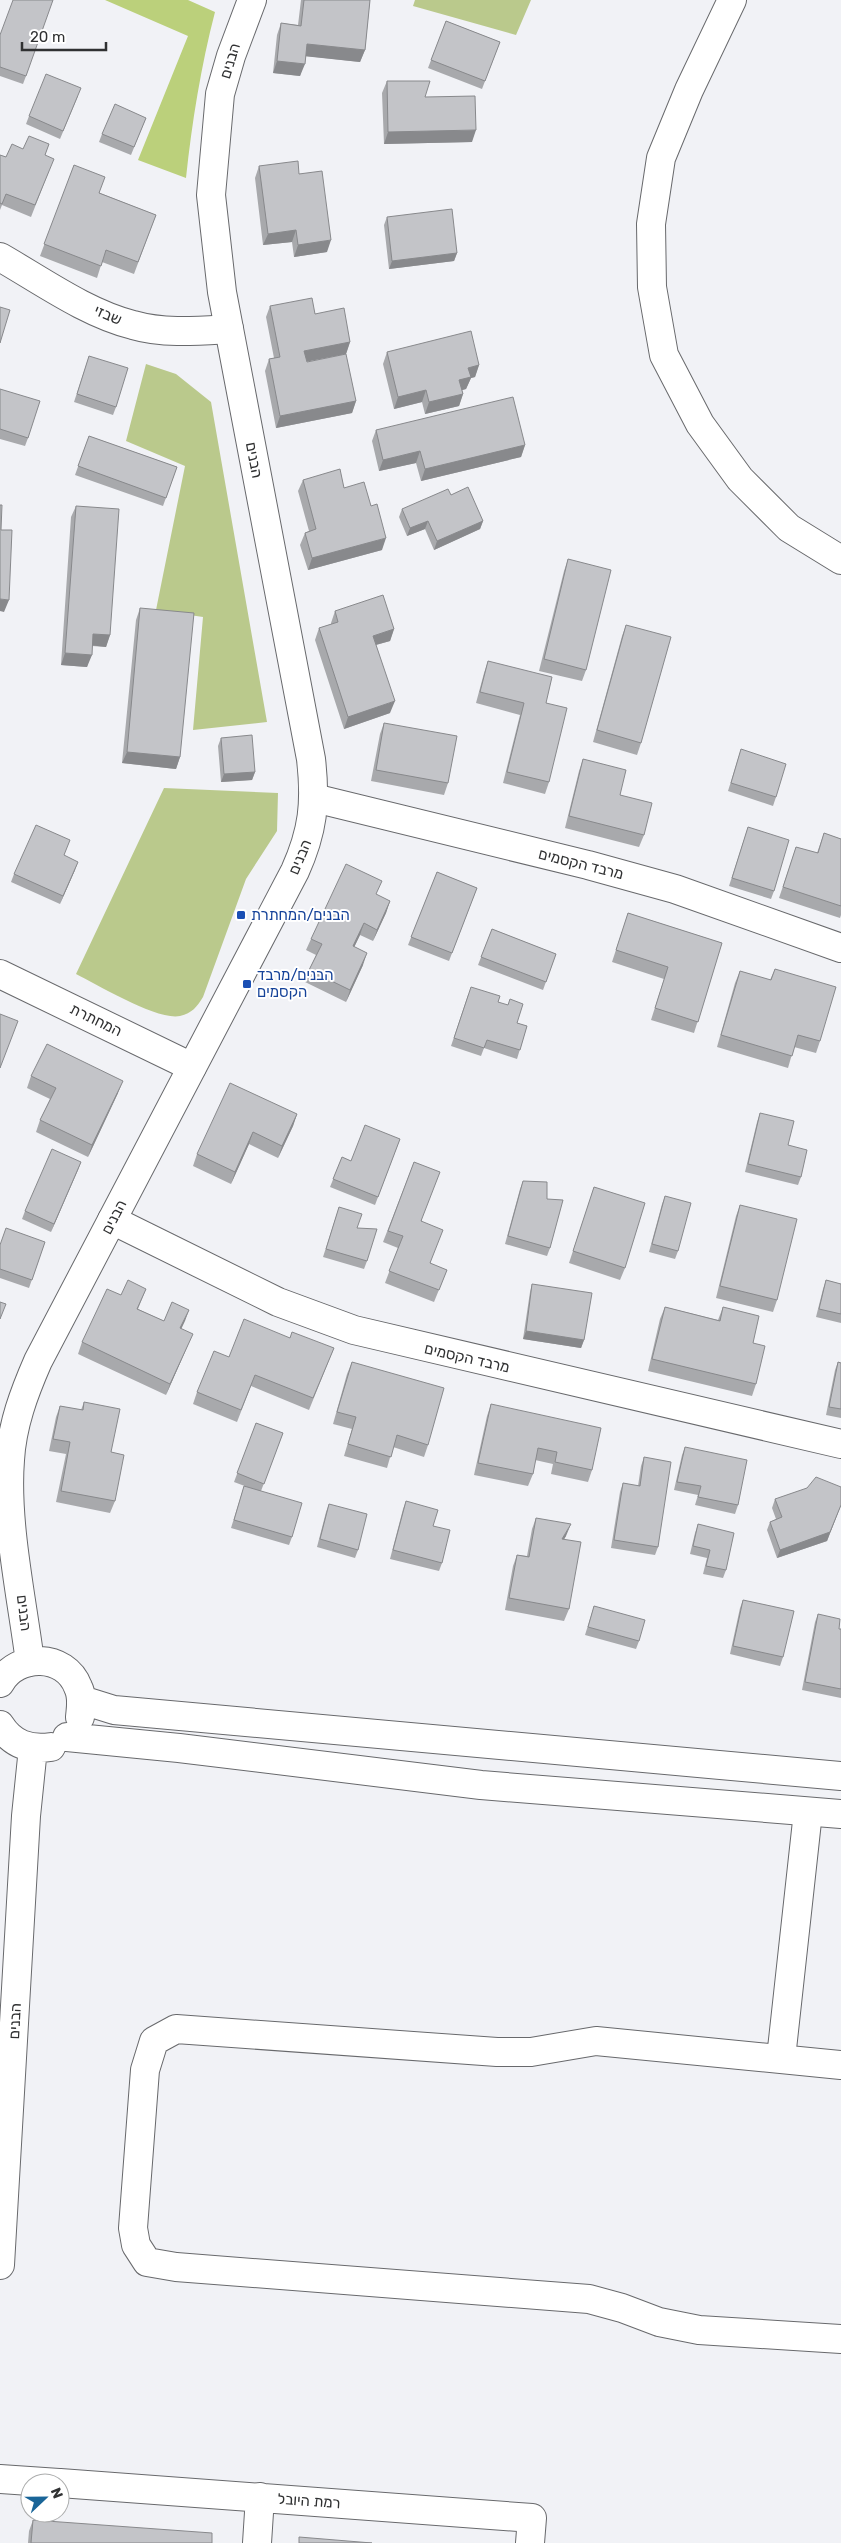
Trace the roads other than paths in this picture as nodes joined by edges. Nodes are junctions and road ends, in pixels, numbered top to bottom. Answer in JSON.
{"nodes":[{"id":1,"x":252,"y":0,"type":"edge"},
{"id":2,"x":732,"y":0,"type":"edge"},
{"id":3,"x":0,"y":257,"type":"edge"},
{"id":4,"x":229,"y":329,"type":"junction"},
{"id":5,"x":841,"y":560,"type":"edge"},
{"id":6,"x":314,"y":798,"type":"junction"},
{"id":7,"x":841,"y":948,"type":"edge"},
{"id":8,"x":0,"y":974,"type":"edge"},
{"id":9,"x":192,"y":1067,"type":"junction"},
{"id":10,"x":112,"y":1220,"type":"junction"},
{"id":11,"x":841,"y":1444,"type":"edge"},
{"id":12,"x":30,"y":1662,"type":"junction"},
{"id":13,"x":0,"y":1683,"type":"edge"},
{"id":14,"x":82,"y":1700,"type":"junction"},
{"id":15,"x":0,"y":1725,"type":"edge"},
{"id":16,"x":67,"y":1737,"type":"junction"},
{"id":17,"x":33,"y":1748,"type":"junction"},
{"id":18,"x":841,"y":1776,"type":"edge"},
{"id":19,"x":808,"y":1812,"type":"junction"},
{"id":20,"x":841,"y":1814,"type":"edge"},
{"id":21,"x":781,"y":2058,"type":"junction"},
{"id":22,"x":841,"y":2065,"type":"edge"},
{"id":23,"x":0,"y":2265,"type":"edge"},
{"id":24,"x":841,"y":2339,"type":"edge"},
{"id":25,"x":0,"y":2479,"type":"edge"},
{"id":26,"x":20,"y":2480,"type":"edge"},
{"id":27,"x":70,"y":2484,"type":"edge"},
{"id":28,"x":260,"y":2498,"type":"junction"},
{"id":29,"x":257,"y":2543,"type":"edge"},
{"id":30,"x":530,"y":2543,"type":"edge"}],
"edges":[{"from":1,"to":4,"type":"street","name":"הבנים"},
{"from":2,"to":5,"type":"street"},
{"from":3,"to":4,"type":"street","name":"שבזי"},
{"from":4,"to":6,"type":"street","name":"הבנים"},
{"from":6,"to":7,"type":"street","name":"מרבד הקסמים"},
{"from":6,"to":9,"type":"street","name":"הבנים"},
{"from":8,"to":9,"type":"street","name":"המחתרת"},
{"from":9,"to":10,"type":"street","name":"הבנים"},
{"from":10,"to":11,"type":"street","name":"מרבד הקסמים"},
{"from":10,"to":12,"type":"street","name":"הבנים"},
{"from":12,"to":13,"type":"street"},
{"from":12,"to":14,"type":"street"},
{"from":14,"to":16,"type":"street"},
{"from":14,"to":18,"type":"street"},
{"from":15,"to":17,"type":"street"},
{"from":16,"to":17,"type":"street"},
{"from":16,"to":19,"type":"street"},
{"from":17,"to":23,"type":"street","name":"הבנים"},
{"from":19,"to":20,"type":"street"},
{"from":19,"to":21,"type":"street"},
{"from":21,"to":22,"type":"street"},
{"from":21,"to":24,"type":"street"},
{"from":25,"to":26,"type":"street","name":"רמת היובל"},
{"from":27,"to":28,"type":"street","name":"רמת היובל"},
{"from":28,"to":29,"type":"street"},
{"from":28,"to":30,"type":"street","name":"רמת היובל"}]}
